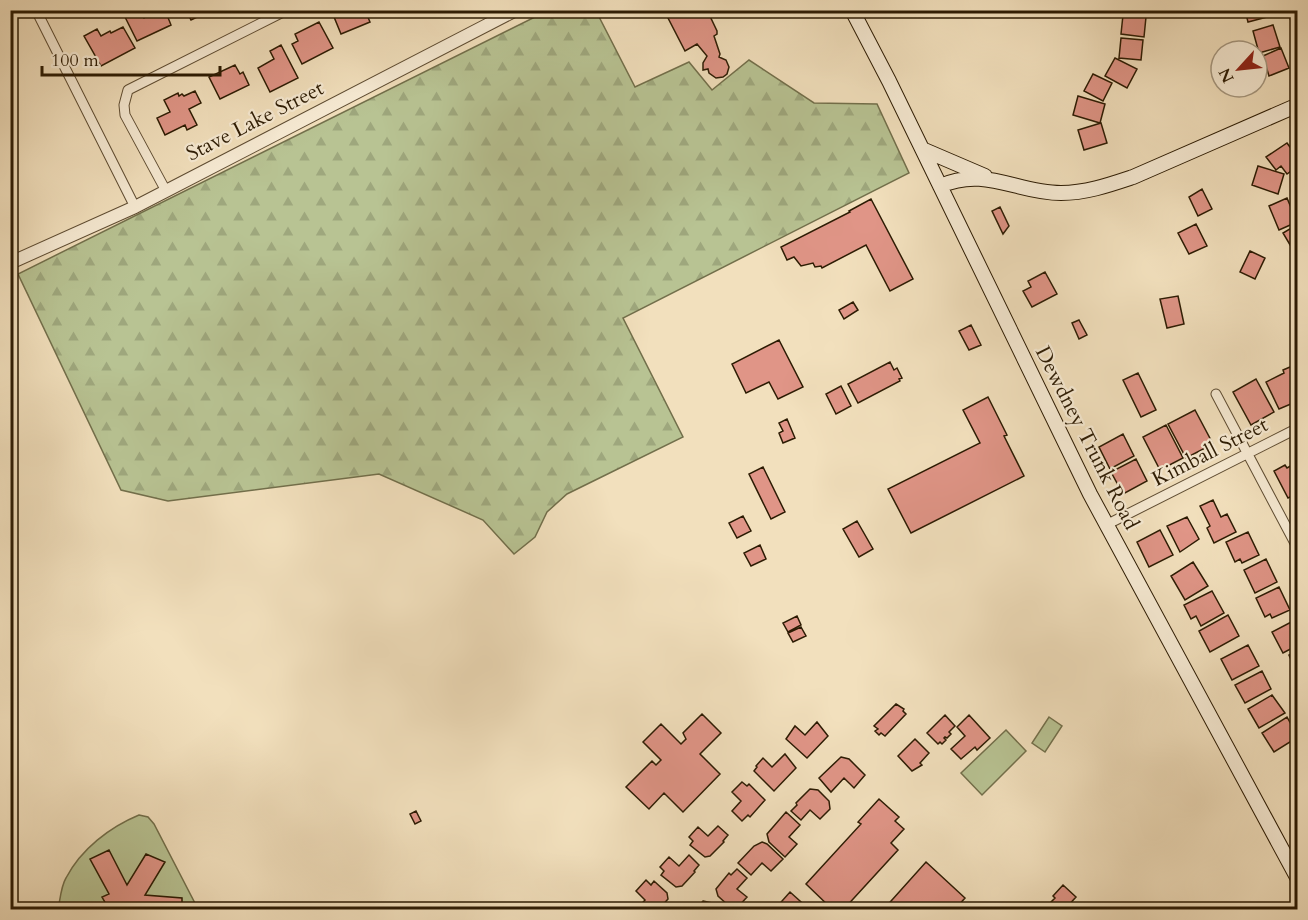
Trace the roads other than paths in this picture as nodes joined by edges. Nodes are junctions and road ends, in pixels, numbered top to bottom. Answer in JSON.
{"nodes":[{"id":1,"x":287,"y":10,"type":"edge"},
{"id":2,"x":516,"y":10,"type":"edge"},
{"id":3,"x":852,"y":10,"type":"edge"},
{"id":4,"x":1292,"y":11,"type":"edge"},
{"id":5,"x":37,"y":12,"type":"dead end"},
{"id":6,"x":1298,"y":27,"type":"edge"},
{"id":7,"x":1298,"y":105,"type":"edge"},
{"id":8,"x":922,"y":149,"type":"junction"},
{"id":9,"x":989,"y":178,"type":"junction"},
{"id":10,"x":940,"y":186,"type":"junction"},
{"id":11,"x":166,"y":191,"type":"junction"},
{"id":12,"x":135,"y":207,"type":"junction"},
{"id":13,"x":10,"y":263,"type":"edge"},
{"id":14,"x":1216,"y":394,"type":"dead end"},
{"id":15,"x":1298,"y":428,"type":"edge"},
{"id":16,"x":1248,"y":453,"type":"junction"},
{"id":17,"x":1106,"y":525,"type":"junction"},
{"id":18,"x":1298,"y":549,"type":"edge"},
{"id":19,"x":1298,"y":879,"type":"edge"}],
"edges":[{"from":1,"to":11,"type":"street"},
{"from":2,"to":11,"type":"street","name":"Stave Lake Street"},
{"from":3,"to":8,"type":"main road","name":"Dewdney Trunk Road"},
{"from":4,"to":6,"type":"street"},
{"from":5,"to":12,"type":"street"},
{"from":7,"to":9,"type":"main road"},
{"from":8,"to":9,"type":"main road"},
{"from":8,"to":10,"type":"main road","name":"Dewdney Trunk Road"},
{"from":9,"to":10,"type":"main road"},
{"from":10,"to":17,"type":"main road","name":"Dewdney Trunk Road"},
{"from":11,"to":12,"type":"street","name":"Stave Lake Street"},
{"from":12,"to":13,"type":"street","name":"Stave Lake Street"},
{"from":14,"to":16,"type":"street"},
{"from":15,"to":16,"type":"street","name":"Kimball Street"},
{"from":16,"to":17,"type":"street","name":"Kimball Street"},
{"from":16,"to":18,"type":"street"},
{"from":17,"to":19,"type":"main road","name":"Dewdney Trunk Road"}]}
